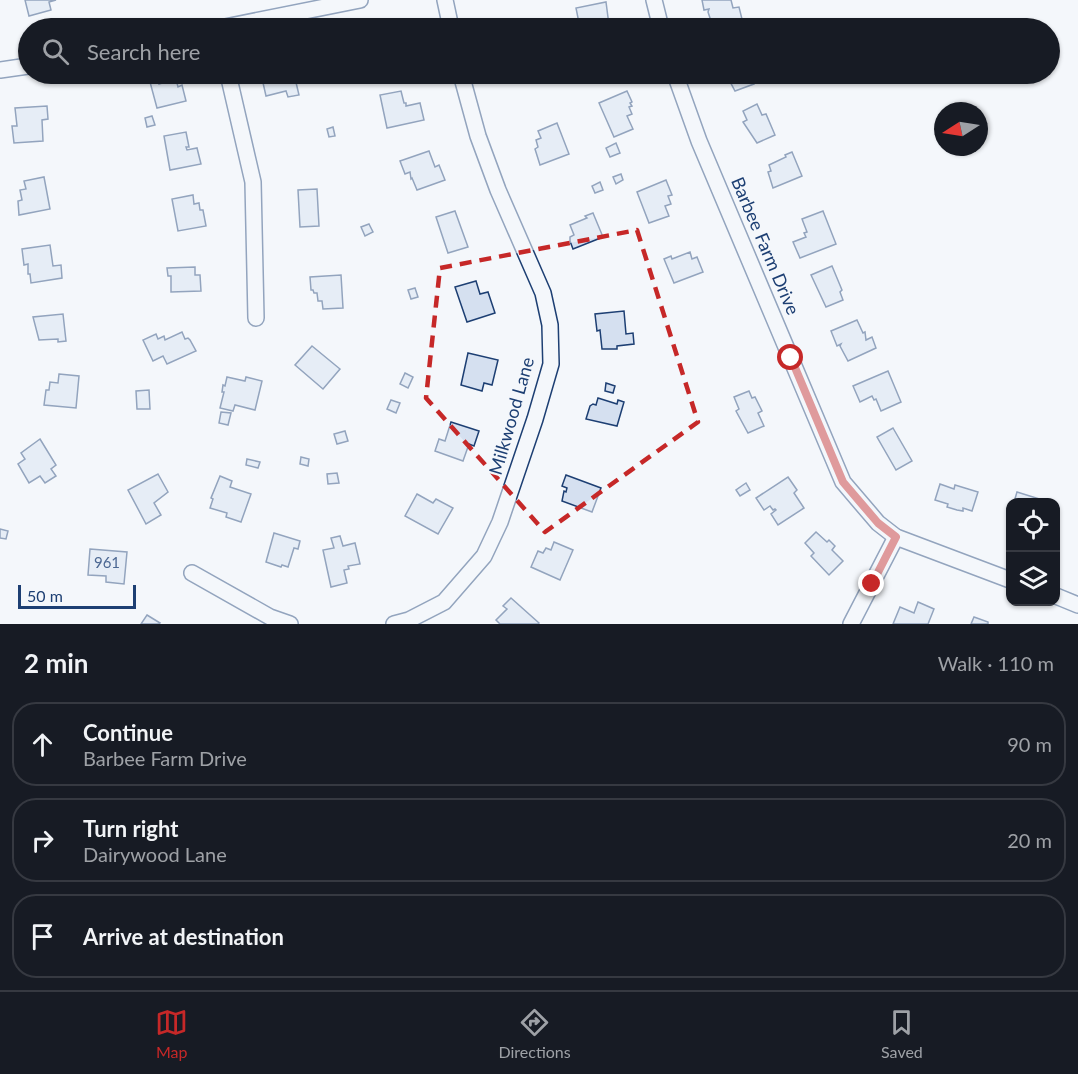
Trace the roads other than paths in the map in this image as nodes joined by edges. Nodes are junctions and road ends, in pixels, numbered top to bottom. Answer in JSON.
{"nodes":[{"id":1,"x":360,"y":0,"type":"edge"},
{"id":2,"x":445,"y":0,"type":"edge"},
{"id":3,"x":654,"y":0,"type":"edge"},
{"id":4,"x":270,"y":18,"type":"edge"},
{"id":5,"x":449,"y":18,"type":"edge"},
{"id":6,"x":658,"y":18,"type":"edge"},
{"id":7,"x":18,"y":67,"type":"edge"},
{"id":8,"x":0,"y":70,"type":"edge"},
{"id":9,"x":230,"y":84,"type":"edge"},
{"id":10,"x":465,"y":84,"type":"edge"},
{"id":11,"x":679,"y":84,"type":"edge"},
{"id":12,"x":256,"y":318,"type":"dead end"},
{"id":13,"x":896,"y":537,"type":"junction"},
{"id":14,"x":192,"y":573,"type":"dead end"},
{"id":15,"x":1006,"y":578,"type":"edge"},
{"id":16,"x":1060,"y":598,"type":"edge"},
{"id":17,"x":1078,"y":605,"type":"edge"},
{"id":18,"x":290,"y":624,"type":"edge"},
{"id":19,"x":394,"y":624,"type":"edge"},
{"id":20,"x":851,"y":624,"type":"edge"}],
"edges":[{"from":1,"to":4,"type":"street"},
{"from":2,"to":5,"type":"street"},
{"from":3,"to":6,"type":"street"},
{"from":7,"to":8,"type":"street"},
{"from":9,"to":12,"type":"street"},
{"from":10,"to":19,"type":"street","name":"Milkwood Lane"},
{"from":11,"to":13,"type":"street","name":"Barbee Farm Drive"},
{"from":13,"to":15,"type":"street","name":"Barbee Farm Drive"},
{"from":13,"to":20,"type":"street"},
{"from":14,"to":18,"type":"street"},
{"from":16,"to":17,"type":"street"}]}
